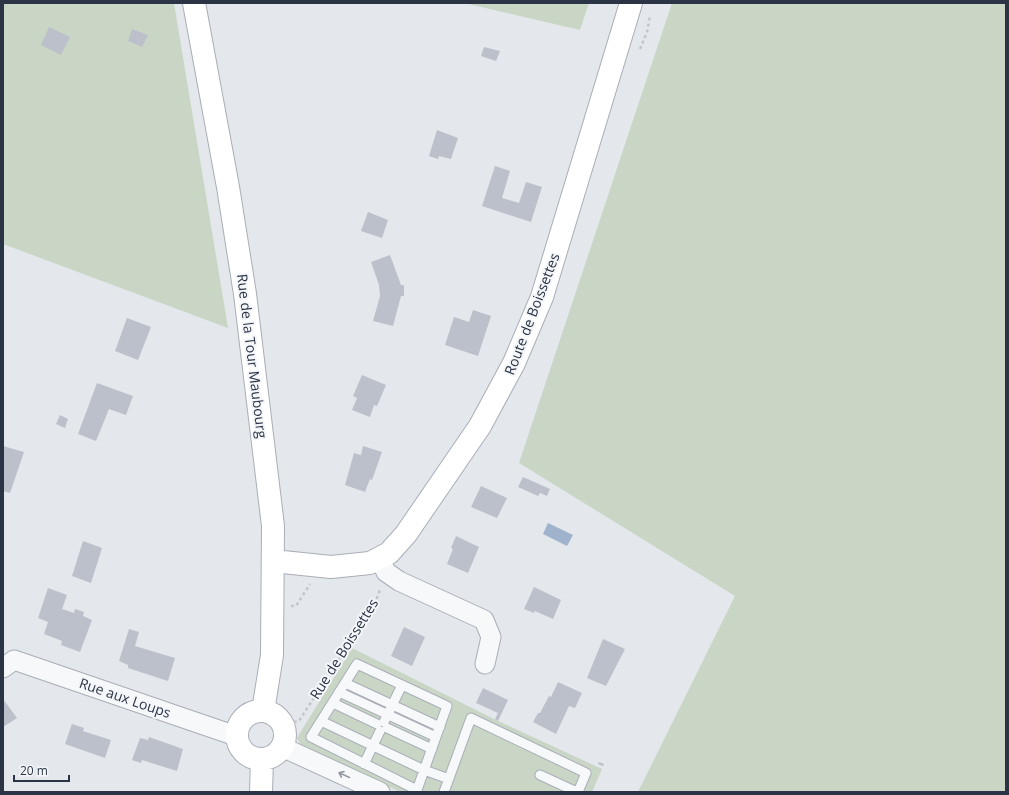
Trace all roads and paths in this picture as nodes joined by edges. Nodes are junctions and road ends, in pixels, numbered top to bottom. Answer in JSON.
{"nodes":[{"id":1,"x":194,"y":3,"type":"edge"},
{"id":2,"x":631,"y":3,"type":"edge"},
{"id":3,"x":274,"y":561,"type":"junction"},
{"id":4,"x":383,"y":566,"type":"junction"},
{"id":5,"x":8,"y":664,"type":"edge"},
{"id":6,"x":485,"y":664,"type":"dead end"},
{"id":7,"x":345,"y":683,"type":"junction"},
{"id":8,"x":402,"y":685,"type":"junction"},
{"id":9,"x":339,"y":692,"type":"junction"},
{"id":10,"x":333,"y":703,"type":"junction"},
{"id":11,"x":392,"y":705,"type":"junction"},
{"id":12,"x":263,"y":711,"type":"junction"},
{"id":13,"x":321,"y":721,"type":"junction"},
{"id":14,"x":282,"y":724,"type":"junction"},
{"id":15,"x":383,"y":724,"type":"junction"},
{"id":16,"x":440,"y":727,"type":"junction"},
{"id":17,"x":236,"y":736,"type":"junction"},
{"id":18,"x":436,"y":737,"type":"junction"},
{"id":19,"x":373,"y":745,"type":"junction"},
{"id":20,"x":282,"y":747,"type":"junction"},
{"id":21,"x":432,"y":749,"type":"junction"},
{"id":22,"x":262,"y":759,"type":"junction"},
{"id":23,"x":364,"y":764,"type":"junction"},
{"id":24,"x":424,"y":770,"type":"junction"},
{"id":25,"x":540,"y":775,"type":"dead end"},
{"id":26,"x":449,"y":779,"type":"junction"},
{"id":27,"x":261,"y":792,"type":"edge"},
{"id":28,"x":380,"y":792,"type":"edge"},
{"id":29,"x":444,"y":792,"type":"edge"},
{"id":30,"x":578,"y":792,"type":"edge"}],
"edges":[{"from":1,"to":3,"type":"main road","name":"Rue de la Tour Maubourg"},
{"from":2,"to":4,"type":"main road","name":"Route de Boissettes"},
{"from":3,"to":4,"type":"main road","name":"Route de Boissettes"},
{"from":3,"to":12,"type":"main road","name":"Rue de la Tour Maubourg"},
{"from":4,"to":6,"type":"street"},
{"from":4,"to":14,"type":"path","name":"Rue de Boissettes"},
{"from":5,"to":17,"type":"street","name":"Rue aux Loups"},
{"from":7,"to":8,"type":"lane"},
{"from":7,"to":9,"type":"lane"},
{"from":7,"to":11,"type":"lane"},
{"from":8,"to":11,"type":"lane"},
{"from":8,"to":16,"type":"lane"},
{"from":9,"to":10,"type":"lane"},
{"from":9,"to":15,"type":"lane"},
{"from":10,"to":13,"type":"lane"},
{"from":10,"to":15,"type":"lane"},
{"from":11,"to":15,"type":"lane"},
{"from":11,"to":16,"type":"lane"},
{"from":12,"to":14,"type":"main road"},
{"from":12,"to":17,"type":"main road"},
{"from":13,"to":19,"type":"lane"},
{"from":13,"to":23,"type":"lane"},
{"from":14,"to":20,"type":"main road"},
{"from":15,"to":18,"type":"lane"},
{"from":15,"to":19,"type":"lane"},
{"from":15,"to":21,"type":"lane"},
{"from":16,"to":18,"type":"lane"},
{"from":17,"to":22,"type":"main road"},
{"from":18,"to":21,"type":"lane"},
{"from":19,"to":23,"type":"lane"},
{"from":19,"to":24,"type":"lane"},
{"from":20,"to":22,"type":"main road"},
{"from":28,"to":20,"type":"street","one_way":true},
{"from":21,"to":24,"type":"lane"},
{"from":22,"to":27,"type":"main road"},
{"from":23,"to":24,"type":"lane"},
{"from":24,"to":26,"type":"lane"},
{"from":25,"to":30,"type":"lane"},
{"from":26,"to":29,"type":"lane"},
{"from":26,"to":30,"type":"lane"}]}
